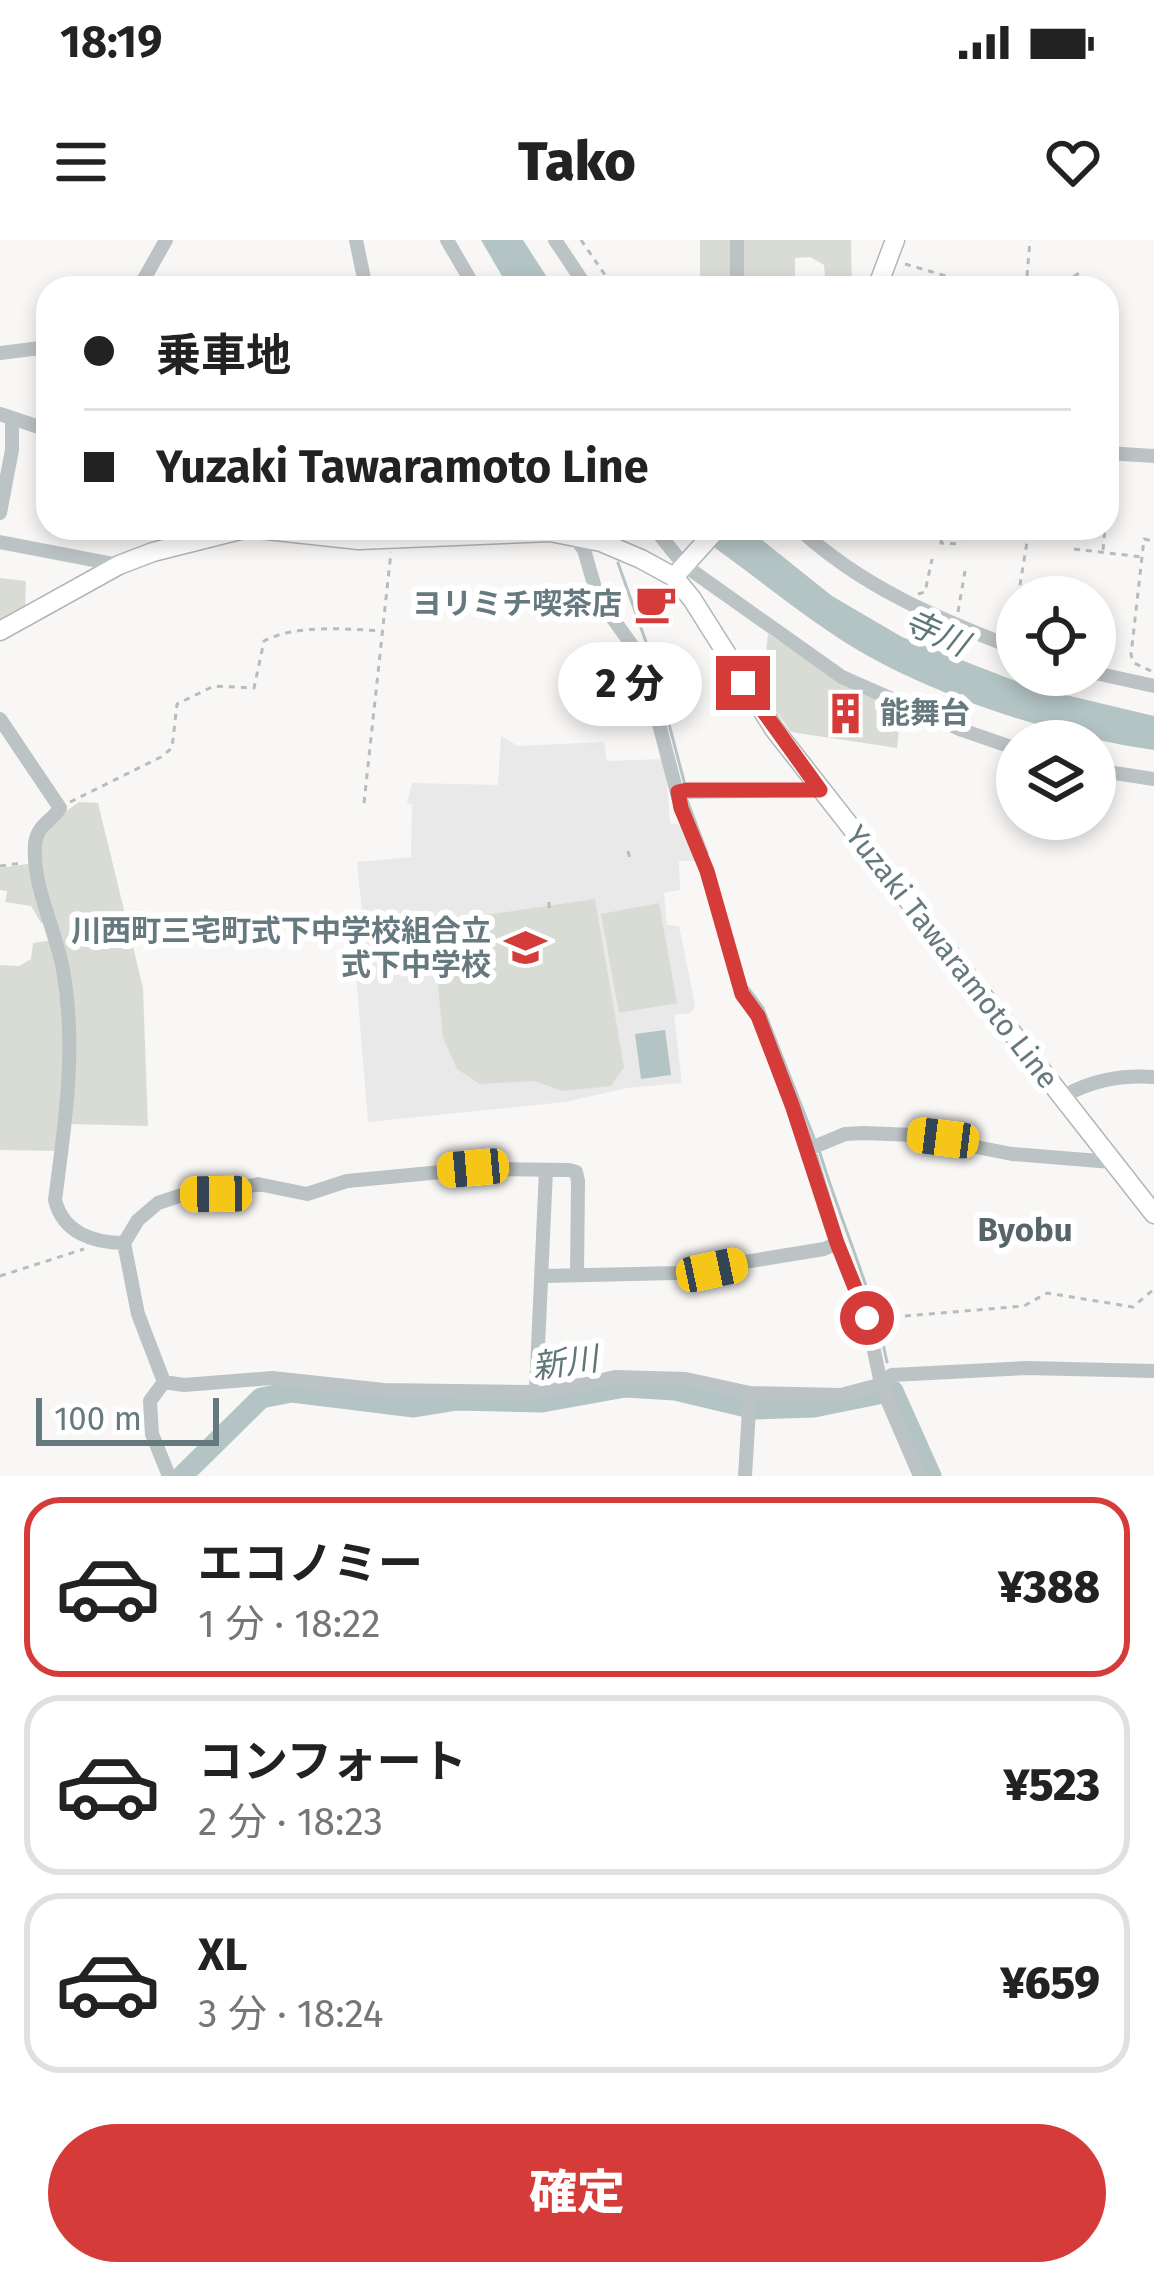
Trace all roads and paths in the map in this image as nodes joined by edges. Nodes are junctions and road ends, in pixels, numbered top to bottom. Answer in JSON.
{"nodes":[{"id":1,"x":166,"y":240,"type":"edge"},
{"id":2,"x":356,"y":240,"type":"edge"},
{"id":3,"x":446,"y":240,"type":"edge"},
{"id":4,"x":555,"y":240,"type":"edge"},
{"id":5,"x":581,"y":240,"type":"edge"},
{"id":6,"x":737,"y":240,"type":"edge"},
{"id":7,"x":895,"y":240,"type":"edge"},
{"id":8,"x":1030,"y":240,"type":"edge"},
{"id":9,"x":886,"y":259,"type":"junction"},
{"id":10,"x":1079,"y":273,"type":"dead end"},
{"id":11,"x":146,"y":276,"type":"edge"},
{"id":12,"x":364,"y":276,"type":"edge"},
{"id":13,"x":468,"y":276,"type":"edge"},
{"id":14,"x":578,"y":276,"type":"edge"},
{"id":15,"x":606,"y":276,"type":"edge"},
{"id":16,"x":737,"y":276,"type":"edge"},
{"id":17,"x":881,"y":276,"type":"edge"},
{"id":18,"x":945,"y":276,"type":"edge"},
{"id":19,"x":1027,"y":276,"type":"edge"},
{"id":20,"x":1075,"y":276,"type":"edge"},
{"id":21,"x":36,"y":348,"type":"edge"},
{"id":22,"x":0,"y":353,"type":"edge"},
{"id":23,"x":6,"y":416,"type":"edge"},
{"id":24,"x":36,"y":426,"type":"edge"},
{"id":25,"x":6,"y":449,"type":"edge"},
{"id":26,"x":1119,"y":454,"type":"edge"},
{"id":27,"x":1154,"y":456,"type":"edge"},
{"id":28,"x":3,"y":480,"type":"edge"},
{"id":29,"x":0,"y":512,"type":"edge"},
{"id":30,"x":198,"y":540,"type":"edge"},
{"id":31,"x":392,"y":540,"type":"edge"},
{"id":32,"x":577,"y":540,"type":"edge"},
{"id":33,"x":593,"y":540,"type":"edge"},
{"id":34,"x":663,"y":540,"type":"edge"},
{"id":35,"x":707,"y":540,"type":"edge"},
{"id":36,"x":814,"y":540,"type":"edge"},
{"id":37,"x":941,"y":540,"type":"edge"},
{"id":38,"x":1027,"y":540,"type":"edge"},
{"id":39,"x":1104,"y":540,"type":"edge"},
{"id":40,"x":1154,"y":541,"type":"edge"},
{"id":41,"x":0,"y":542,"type":"edge"},
{"id":42,"x":962,"y":544,"type":"dead end"},
{"id":43,"x":1073,"y":549,"type":"dead end"},
{"id":44,"x":1102,"y":553,"type":"junction"},
{"id":45,"x":1142,"y":556,"type":"junction"},
{"id":46,"x":932,"y":559,"type":"dead end"},
{"id":47,"x":119,"y":565,"type":"junction"},
{"id":48,"x":683,"y":566,"type":"junction"},
{"id":49,"x":964,"y":571,"type":"dead end"},
{"id":50,"x":1021,"y":576,"type":"edge"},
{"id":51,"x":880,"y":590,"type":"junction"},
{"id":52,"x":954,"y":625,"type":"junction"},
{"id":53,"x":0,"y":631,"type":"edge"},
{"id":54,"x":383,"y":631,"type":"junction"},
{"id":55,"x":996,"y":641,"type":"edge"},
{"id":56,"x":1154,"y":673,"type":"edge"},
{"id":57,"x":1116,"y":678,"type":"edge"},
{"id":58,"x":1154,"y":686,"type":"edge"},
{"id":59,"x":0,"y":719,"type":"edge"},
{"id":60,"x":996,"y":742,"type":"edge"},
{"id":61,"x":1116,"y":773,"type":"edge"},
{"id":62,"x":1154,"y":779,"type":"edge"},
{"id":63,"x":820,"y":790,"type":"junction"},
{"id":64,"x":678,"y":792,"type":"junction"},
{"id":65,"x":364,"y":803,"type":"dead end"},
{"id":66,"x":60,"y":808,"type":"junction"},
{"id":67,"x":628,"y":851,"type":"dead end"},
{"id":68,"x":630,"y":859,"type":"dead end"},
{"id":69,"x":37,"y":860,"type":"junction"},
{"id":70,"x":0,"y":866,"type":"edge"},
{"id":71,"x":1154,"y":1077,"type":"edge"},
{"id":72,"x":1062,"y":1097,"type":"junction"},
{"id":73,"x":809,"y":1149,"type":"junction"},
{"id":74,"x":1112,"y":1162,"type":"junction"},
{"id":75,"x":546,"y":1170,"type":"junction"},
{"id":76,"x":1154,"y":1214,"type":"edge"},
{"id":77,"x":101,"y":1243,"type":"junction"},
{"id":78,"x":124,"y":1243,"type":"junction"},
{"id":79,"x":837,"y":1243,"type":"junction"},
{"id":80,"x":577,"y":1275,"type":"junction"},
{"id":81,"x":0,"y":1276,"type":"edge"},
{"id":82,"x":544,"y":1276,"type":"junction"},
{"id":83,"x":1154,"y":1289,"type":"edge"},
{"id":84,"x":867,"y":1318,"type":"junction"},
{"id":85,"x":1154,"y":1371,"type":"edge"},
{"id":86,"x":882,"y":1381,"type":"junction"},
{"id":87,"x":164,"y":1382,"type":"junction"},
{"id":88,"x":536,"y":1391,"type":"junction"},
{"id":89,"x":750,"y":1393,"type":"junction"},
{"id":90,"x":167,"y":1473,"type":"edge"},
{"id":91,"x":745,"y":1476,"type":"edge"},
{"id":92,"x":920,"y":1476,"type":"edge"}],
"edges":[{"from":1,"to":11,"type":"street"},
{"from":2,"to":12,"type":"street"},
{"from":3,"to":13,"type":"street"},
{"from":4,"to":14,"type":"street"},
{"from":5,"to":15,"type":"path"},
{"from":6,"to":16,"type":"street"},
{"from":7,"to":9,"type":"main road"},
{"from":8,"to":19,"type":"path"},
{"from":9,"to":17,"type":"main road"},
{"from":9,"to":18,"type":"path"},
{"from":10,"to":20,"type":"path"},
{"from":21,"to":22,"type":"street"},
{"from":23,"to":24,"type":"street"},
{"from":23,"to":25,"type":"street"},
{"from":25,"to":28,"type":"street"},
{"from":26,"to":27,"type":"street"},
{"from":28,"to":29,"type":"street"},
{"from":30,"to":47,"type":"main road"},
{"from":31,"to":54,"type":"path"},
{"from":32,"to":64,"type":"street"},
{"from":33,"to":48,"type":"main road"},
{"from":34,"to":48,"type":"street"},
{"from":35,"to":48,"type":"main road"},
{"from":36,"to":51,"type":"street"},
{"from":37,"to":42,"type":"path"},
{"from":38,"to":50,"type":"path"},
{"from":39,"to":44,"type":"path"},
{"from":40,"to":45,"type":"path"},
{"from":41,"to":47,"type":"street"},
{"from":43,"to":44,"type":"path"},
{"from":44,"to":45,"type":"path"},
{"from":45,"to":56,"type":"path"},
{"from":46,"to":51,"type":"path"},
{"from":47,"to":53,"type":"main road"},
{"from":48,"to":60,"type":"street"},
{"from":48,"to":63,"type":"main road","name":"Yuzaki Tawaramoto Line"},
{"from":49,"to":52,"type":"path"},
{"from":51,"to":52,"type":"street"},
{"from":52,"to":55,"type":"street"},
{"from":54,"to":65,"type":"path"},
{"from":54,"to":66,"type":"path"},
{"from":57,"to":58,"type":"street"},
{"from":59,"to":66,"type":"street"},
{"from":61,"to":62,"type":"street"},
{"from":63,"to":64,"type":"street"},
{"from":63,"to":72,"type":"main road","name":"Yuzaki Tawaramoto Line"},
{"from":64,"to":73,"type":"street"},
{"from":66,"to":69,"type":"street"},
{"from":67,"to":68,"type":"path"},
{"from":69,"to":70,"type":"path"},
{"from":69,"to":77,"type":"street"},
{"from":71,"to":72,"type":"street"},
{"from":72,"to":74,"type":"main road","name":"Yuzaki Tawaramoto Line"},
{"from":73,"to":74,"type":"street"},
{"from":73,"to":79,"type":"street"},
{"from":74,"to":76,"type":"main road","name":"Yuzaki Tawaramoto Line"},
{"from":75,"to":78,"type":"street"},
{"from":75,"to":80,"type":"street"},
{"from":75,"to":82,"type":"street"},
{"from":77,"to":78,"type":"street"},
{"from":77,"to":81,"type":"path"},
{"from":78,"to":87,"type":"street"},
{"from":79,"to":80,"type":"street"},
{"from":79,"to":84,"type":"street"},
{"from":80,"to":82,"type":"street"},
{"from":82,"to":88,"type":"street"},
{"from":83,"to":84,"type":"path"},
{"from":84,"to":86,"type":"street"},
{"from":85,"to":86,"type":"street"},
{"from":86,"to":89,"type":"street"},
{"from":86,"to":92,"type":"street"},
{"from":87,"to":88,"type":"street"},
{"from":87,"to":90,"type":"street"},
{"from":88,"to":89,"type":"street"},
{"from":89,"to":91,"type":"street"}]}
